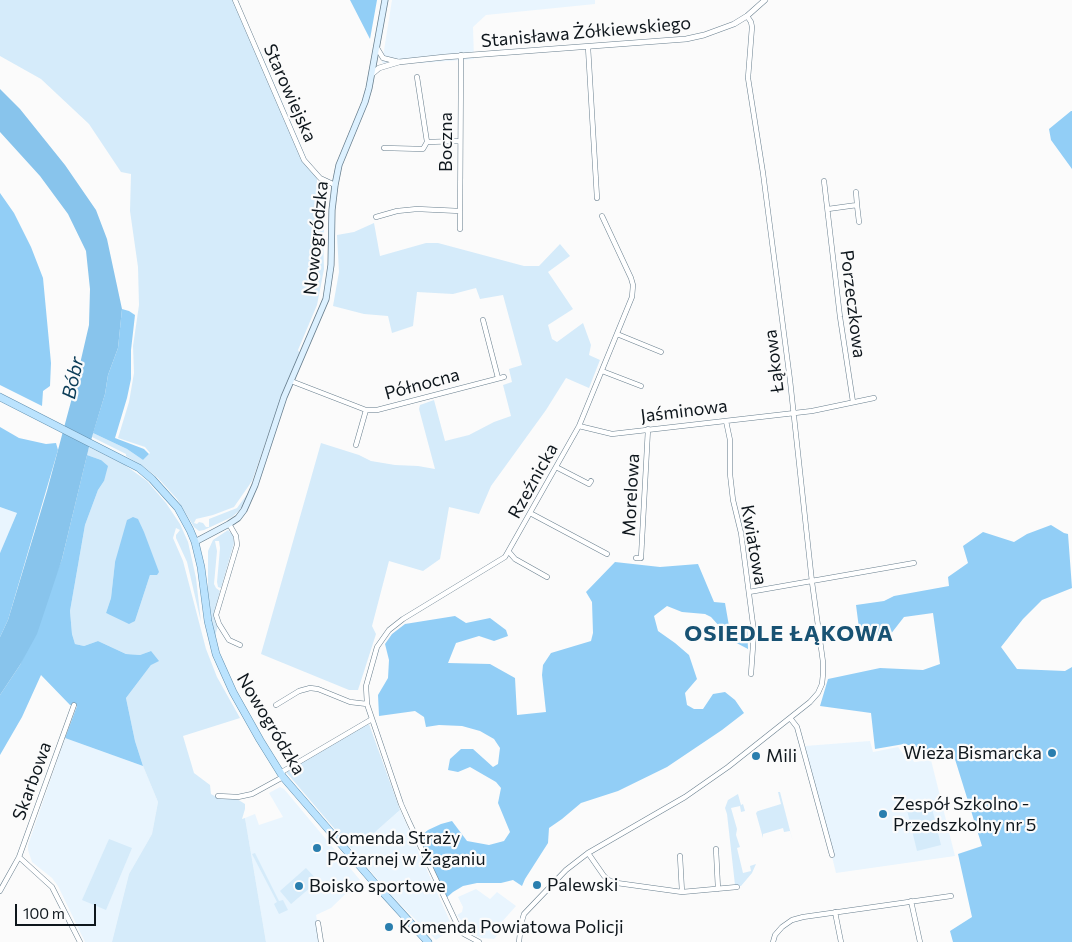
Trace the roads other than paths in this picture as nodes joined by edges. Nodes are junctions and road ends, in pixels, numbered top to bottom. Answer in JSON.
{"nodes":[{"id":1,"x":235,"y":0,"type":"edge"},
{"id":2,"x":386,"y":0,"type":"edge"},
{"id":3,"x":765,"y":0,"type":"edge"},
{"id":4,"x":747,"y":16,"type":"junction"},
{"id":5,"x":588,"y":47,"type":"junction"},
{"id":6,"x":377,"y":48,"type":"junction"},
{"id":7,"x":461,"y":56,"type":"junction"},
{"id":8,"x":399,"y":62,"type":"junction"},
{"id":9,"x":372,"y":74,"type":"junction"},
{"id":10,"x":417,"y":77,"type":"dead end"},
{"id":11,"x":460,"y":141,"type":"junction"},
{"id":12,"x":427,"y":142,"type":"junction"},
{"id":13,"x":384,"y":148,"type":"dead end"},
{"id":14,"x":824,"y":181,"type":"dead end"},
{"id":15,"x":335,"y":185,"type":"junction"},
{"id":16,"x":856,"y":192,"type":"dead end"},
{"id":17,"x":597,"y":198,"type":"dead end"},
{"id":18,"x":857,"y":205,"type":"junction"},
{"id":19,"x":828,"y":209,"type":"junction"},
{"id":20,"x":460,"y":211,"type":"junction"},
{"id":21,"x":376,"y":216,"type":"dead end"},
{"id":22,"x":602,"y":216,"type":"dead end"},
{"id":23,"x":859,"y":222,"type":"dead end"},
{"id":24,"x":460,"y":229,"type":"dead end"},
{"id":25,"x":483,"y":320,"type":"dead end"},
{"id":26,"x":617,"y":334,"type":"junction"},
{"id":27,"x":660,"y":352,"type":"dead end"},
{"id":28,"x":602,"y":370,"type":"junction"},
{"id":29,"x":291,"y":381,"type":"junction"},
{"id":30,"x":641,"y":386,"type":"dead end"},
{"id":31,"x":0,"y":397,"type":"edge"},
{"id":32,"x":874,"y":398,"type":"dead end"},
{"id":33,"x":853,"y":402,"type":"junction"},
{"id":34,"x":366,"y":410,"type":"junction"},
{"id":35,"x":794,"y":413,"type":"junction"},
{"id":36,"x":726,"y":420,"type":"junction"},
{"id":37,"x":579,"y":426,"type":"junction"},
{"id":38,"x":648,"y":429,"type":"junction"},
{"id":39,"x":356,"y":445,"type":"dead end"},
{"id":40,"x":556,"y":467,"type":"junction"},
{"id":41,"x":591,"y":481,"type":"dead end"},
{"id":42,"x":530,"y":513,"type":"junction"},
{"id":43,"x":229,"y":524,"type":"junction"},
{"id":44,"x":195,"y":542,"type":"junction"},
{"id":45,"x":509,"y":552,"type":"junction"},
{"id":46,"x":607,"y":554,"type":"dead end"},
{"id":47,"x":636,"y":558,"type":"dead end"},
{"id":48,"x":914,"y":563,"type":"dead end"},
{"id":49,"x":547,"y":577,"type":"dead end"},
{"id":50,"x":812,"y":582,"type":"junction"},
{"id":51,"x":748,"y":592,"type":"junction"},
{"id":52,"x":240,"y":645,"type":"dead end"},
{"id":53,"x":751,"y":674,"type":"dead end"},
{"id":54,"x":367,"y":704,"type":"junction"},
{"id":55,"x":74,"y":705,"type":"dead end"},
{"id":56,"x":276,"y":705,"type":"dead end"},
{"id":57,"x":790,"y":718,"type":"junction"},
{"id":58,"x":372,"y":719,"type":"junction"},
{"id":59,"x":282,"y":775,"type":"junction"},
{"id":60,"x":218,"y":796,"type":"dead end"},
{"id":61,"x":716,"y":849,"type":"dead end"},
{"id":62,"x":588,"y":853,"type":"junction"},
{"id":63,"x":832,"y":855,"type":"dead end"},
{"id":64,"x":680,"y":856,"type":"dead end"},
{"id":65,"x":19,"y":858,"type":"junction"},
{"id":66,"x":736,"y":887,"type":"dead end"},
{"id":67,"x":718,"y":889,"type":"junction"},
{"id":68,"x":0,"y":891,"type":"edge"},
{"id":69,"x":682,"y":892,"type":"junction"},
{"id":70,"x":952,"y":896,"type":"dead end"},
{"id":71,"x":911,"y":902,"type":"junction"},
{"id":72,"x":835,"y":912,"type":"junction"},
{"id":73,"x":318,"y":923,"type":"dead end"},
{"id":74,"x":80,"y":942,"type":"edge"},
{"id":75,"x":321,"y":942,"type":"edge"},
{"id":76,"x":428,"y":942,"type":"edge"},
{"id":77,"x":479,"y":942,"type":"edge"},
{"id":78,"x":519,"y":942,"type":"edge"},
{"id":79,"x":773,"y":942,"type":"edge"},
{"id":80,"x":842,"y":942,"type":"edge"},
{"id":81,"x":920,"y":942,"type":"edge"}],
"edges":[{"from":1,"to":15,"type":"street","name":"Starowiejska"},
{"from":2,"to":6,"type":"main road","name":"Nowogródzka"},
{"from":3,"to":4,"type":"street","name":"Stanisława Żółkiewskiego"},
{"from":4,"to":5,"type":"street","name":"Stanisława Żółkiewskiego"},
{"from":4,"to":35,"type":"street","name":"Łąkowa"},
{"from":5,"to":7,"type":"street","name":"Stanisława Żółkiewskiego"},
{"from":5,"to":17,"type":"street"},
{"from":6,"to":8,"type":"street"},
{"from":6,"to":9,"type":"main road","name":"Nowogródzka"},
{"from":7,"to":8,"type":"street","name":"Stanisława Żółkiewskiego"},
{"from":7,"to":11,"type":"street","name":"Boczna"},
{"from":8,"to":9,"type":"street","name":"Stanisława Żółkiewskiego"},
{"from":9,"to":15,"type":"main road","name":"Nowogródzka"},
{"from":10,"to":12,"type":"street"},
{"from":11,"to":12,"type":"street"},
{"from":11,"to":20,"type":"street","name":"Boczna"},
{"from":12,"to":13,"type":"street"},
{"from":14,"to":19,"type":"street","name":"Porzeczkowa"},
{"from":15,"to":29,"type":"main road","name":"Nowogródzka"},
{"from":16,"to":18,"type":"street"},
{"from":18,"to":19,"type":"street"},
{"from":18,"to":23,"type":"street"},
{"from":19,"to":33,"type":"street","name":"Porzeczkowa"},
{"from":20,"to":21,"type":"street"},
{"from":20,"to":24,"type":"street","name":"Boczna"},
{"from":22,"to":26,"type":"street","name":"Rzeźnicka"},
{"from":25,"to":34,"type":"street","name":"Północna"},
{"from":26,"to":27,"type":"street"},
{"from":26,"to":28,"type":"street","name":"Rzeźnicka"},
{"from":28,"to":30,"type":"street"},
{"from":28,"to":37,"type":"street","name":"Rzeźnicka"},
{"from":29,"to":34,"type":"street","name":"Północna"},
{"from":29,"to":43,"type":"main road","name":"Nowogródzka"},
{"from":31,"to":44,"type":"main road"},
{"from":32,"to":33,"type":"street","name":"Jaśminowa"},
{"from":33,"to":35,"type":"street","name":"Jaśminowa"},
{"from":34,"to":39,"type":"street"},
{"from":35,"to":36,"type":"street","name":"Jaśminowa"},
{"from":35,"to":50,"type":"street","name":"Łąkowa"},
{"from":36,"to":38,"type":"street","name":"Jaśminowa"},
{"from":36,"to":51,"type":"street","name":"Kwiatowa"},
{"from":37,"to":38,"type":"street","name":"Jaśminowa"},
{"from":37,"to":40,"type":"street","name":"Rzeźnicka"},
{"from":38,"to":47,"type":"street","name":"Morelowa"},
{"from":40,"to":41,"type":"street"},
{"from":40,"to":42,"type":"street","name":"Rzeźnicka"},
{"from":42,"to":45,"type":"street","name":"Rzeźnicka"},
{"from":42,"to":46,"type":"street"},
{"from":43,"to":44,"type":"main road","name":"Nowogródzka"},
{"from":43,"to":52,"type":"street"},
{"from":44,"to":59,"type":"main road","name":"Nowogródzka"},
{"from":45,"to":49,"type":"street"},
{"from":45,"to":54,"type":"street","name":"Rzeźnicka"},
{"from":48,"to":50,"type":"street"},
{"from":50,"to":51,"type":"street"},
{"from":50,"to":57,"type":"street","name":"Łąkowa"},
{"from":51,"to":53,"type":"street","name":"Kwiatowa"},
{"from":54,"to":56,"type":"street"},
{"from":54,"to":58,"type":"street","name":"Rzeźnicka"},
{"from":55,"to":65,"type":"street","name":"Skarbowa"},
{"from":57,"to":62,"type":"street"},
{"from":57,"to":63,"type":"street"},
{"from":58,"to":59,"type":"street"},
{"from":58,"to":77,"type":"street","name":"Rzeźnicka"},
{"from":59,"to":60,"type":"street"},
{"from":59,"to":76,"type":"main road","name":"Nowogródzka"},
{"from":61,"to":67,"type":"street"},
{"from":62,"to":69,"type":"street"},
{"from":62,"to":78,"type":"street"},
{"from":64,"to":69,"type":"street"},
{"from":65,"to":68,"type":"street","name":"Skarbowa"},
{"from":65,"to":74,"type":"street"},
{"from":66,"to":67,"type":"street"},
{"from":67,"to":69,"type":"street"},
{"from":70,"to":71,"type":"street"},
{"from":71,"to":72,"type":"street"},
{"from":71,"to":81,"type":"street"},
{"from":72,"to":79,"type":"street"},
{"from":72,"to":80,"type":"street"},
{"from":73,"to":75,"type":"street"}]}
